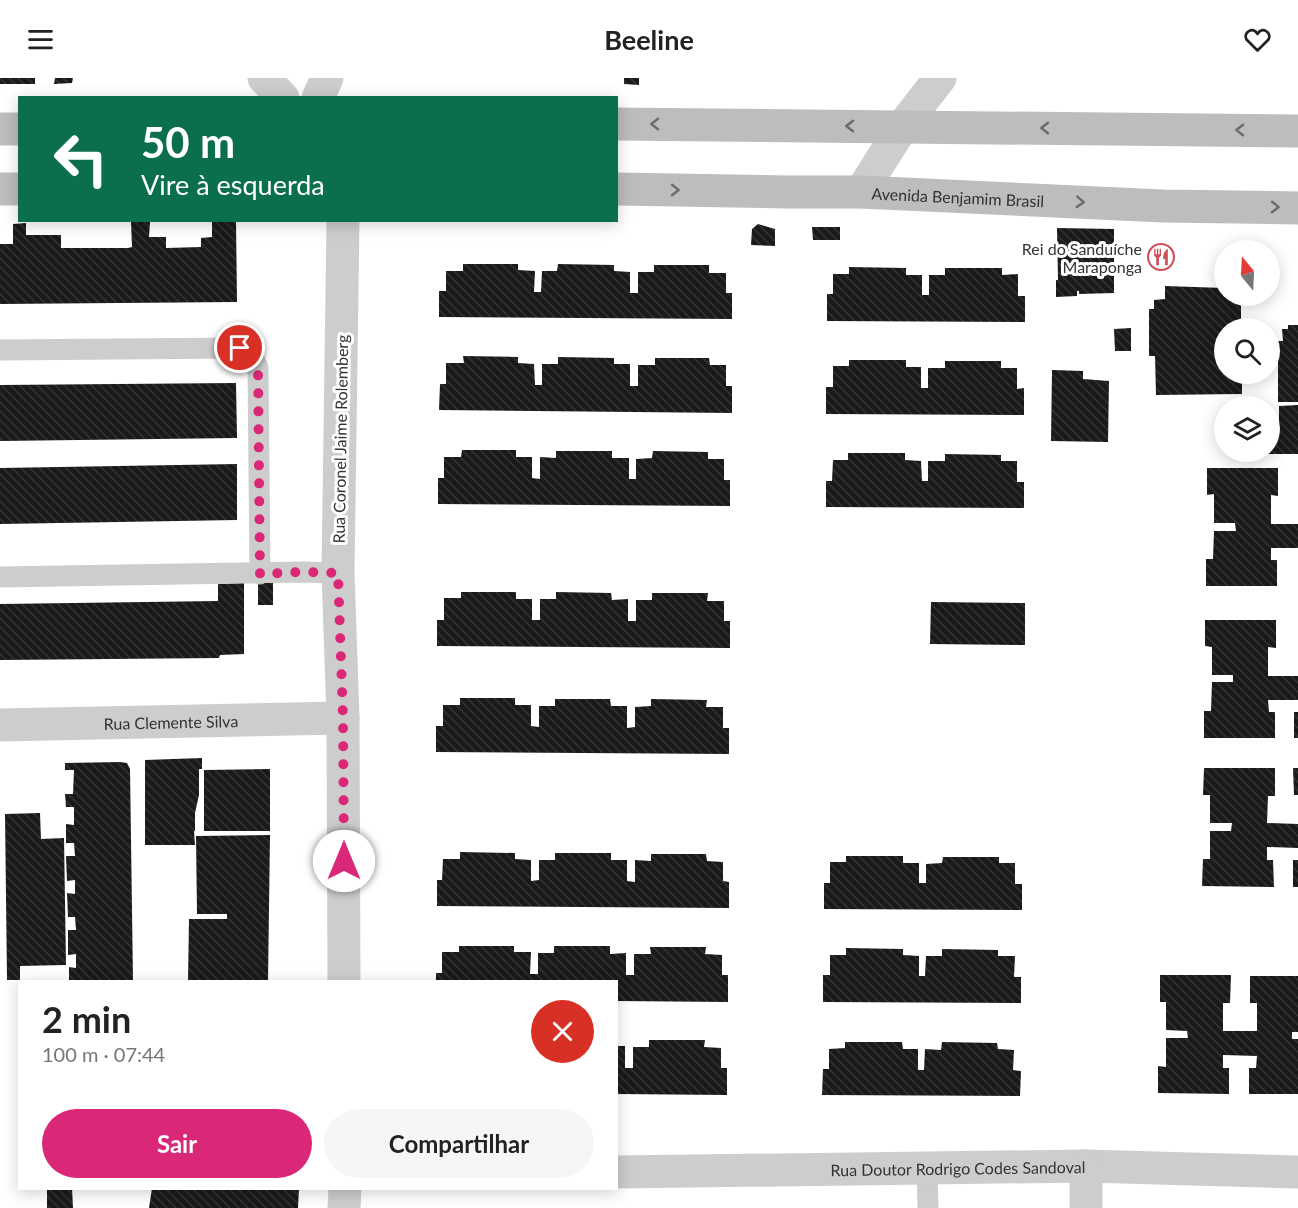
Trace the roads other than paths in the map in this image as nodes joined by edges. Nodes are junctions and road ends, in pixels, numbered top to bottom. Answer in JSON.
{"nodes":[{"id":1,"x":264,"y":78,"type":"edge"},
{"id":2,"x":327,"y":78,"type":"edge"},
{"id":3,"x":940,"y":78,"type":"edge"},
{"id":4,"x":281,"y":96,"type":"edge"},
{"id":5,"x":319,"y":96,"type":"edge"},
{"id":6,"x":618,"y":124,"type":"edge"},
{"id":7,"x":902,"y":127,"type":"junction"},
{"id":8,"x":0,"y":129,"type":"edge"},
{"id":9,"x":18,"y":129,"type":"edge"},
{"id":10,"x":1298,"y":131,"type":"edge"},
{"id":11,"x":0,"y":189,"type":"edge"},
{"id":12,"x":18,"y":189,"type":"edge"},
{"id":13,"x":618,"y":189,"type":"edge"},
{"id":14,"x":861,"y":192,"type":"junction"},
{"id":15,"x":1298,"y":208,"type":"edge"},
{"id":16,"x":343,"y":222,"type":"edge"},
{"id":17,"x":0,"y":350,"type":"edge"},
{"id":18,"x":338,"y":573,"type":"junction"},
{"id":19,"x":260,"y":574,"type":"junction"},
{"id":20,"x":0,"y":577,"type":"edge"},
{"id":21,"x":343,"y":718,"type":"junction"},
{"id":22,"x":0,"y":725,"type":"edge"},
{"id":23,"x":344,"y":980,"type":"edge"},
{"id":24,"x":1086,"y":1166,"type":"junction"},
{"id":25,"x":927,"y":1168,"type":"junction"},
{"id":26,"x":618,"y":1172,"type":"edge"},
{"id":27,"x":1298,"y":1172,"type":"edge"},
{"id":28,"x":345,"y":1190,"type":"edge"},
{"id":29,"x":344,"y":1208,"type":"edge"},
{"id":30,"x":928,"y":1208,"type":"edge"},
{"id":31,"x":1086,"y":1208,"type":"edge"}],
"edges":[{"from":1,"to":4,"type":"street"},
{"from":2,"to":5,"type":"street"},
{"from":3,"to":7,"type":"street"},
{"from":7,"to":6,"type":"main road","one_way":true},
{"from":10,"to":7,"type":"main road","one_way":true},
{"from":7,"to":14,"type":"street"},
{"from":8,"to":9,"type":"main road"},
{"from":11,"to":12,"type":"main road"},
{"from":13,"to":14,"type":"main road","name":"Avenida Benjamim Brasil","one_way":true},
{"from":14,"to":15,"type":"main road","name":"Avenida Benjamim Brasil","one_way":true},
{"from":16,"to":18,"type":"street","name":"Rua Coronel Jaime Rolemberg"},
{"from":17,"to":19,"type":"lane"},
{"from":18,"to":19,"type":"lane"},
{"from":18,"to":21,"type":"street","name":"Rua Coronel Jaime Rolemberg"},
{"from":19,"to":20,"type":"lane"},
{"from":21,"to":22,"type":"street","name":"Rua Clemente Silva"},
{"from":21,"to":23,"type":"street","name":"Rua Coronel Jaime Rolemberg"},
{"from":24,"to":25,"type":"street","name":"Rua Doutor Rodrigo Codes Sandoval"},
{"from":24,"to":27,"type":"street","name":"Rua Doutor Rodrigo Codes Sandoval"},
{"from":24,"to":31,"type":"street"},
{"from":25,"to":26,"type":"street","name":"Rua Doutor Rodrigo Codes Sandoval"},
{"from":25,"to":30,"type":"lane"},
{"from":28,"to":29,"type":"street"}]}
